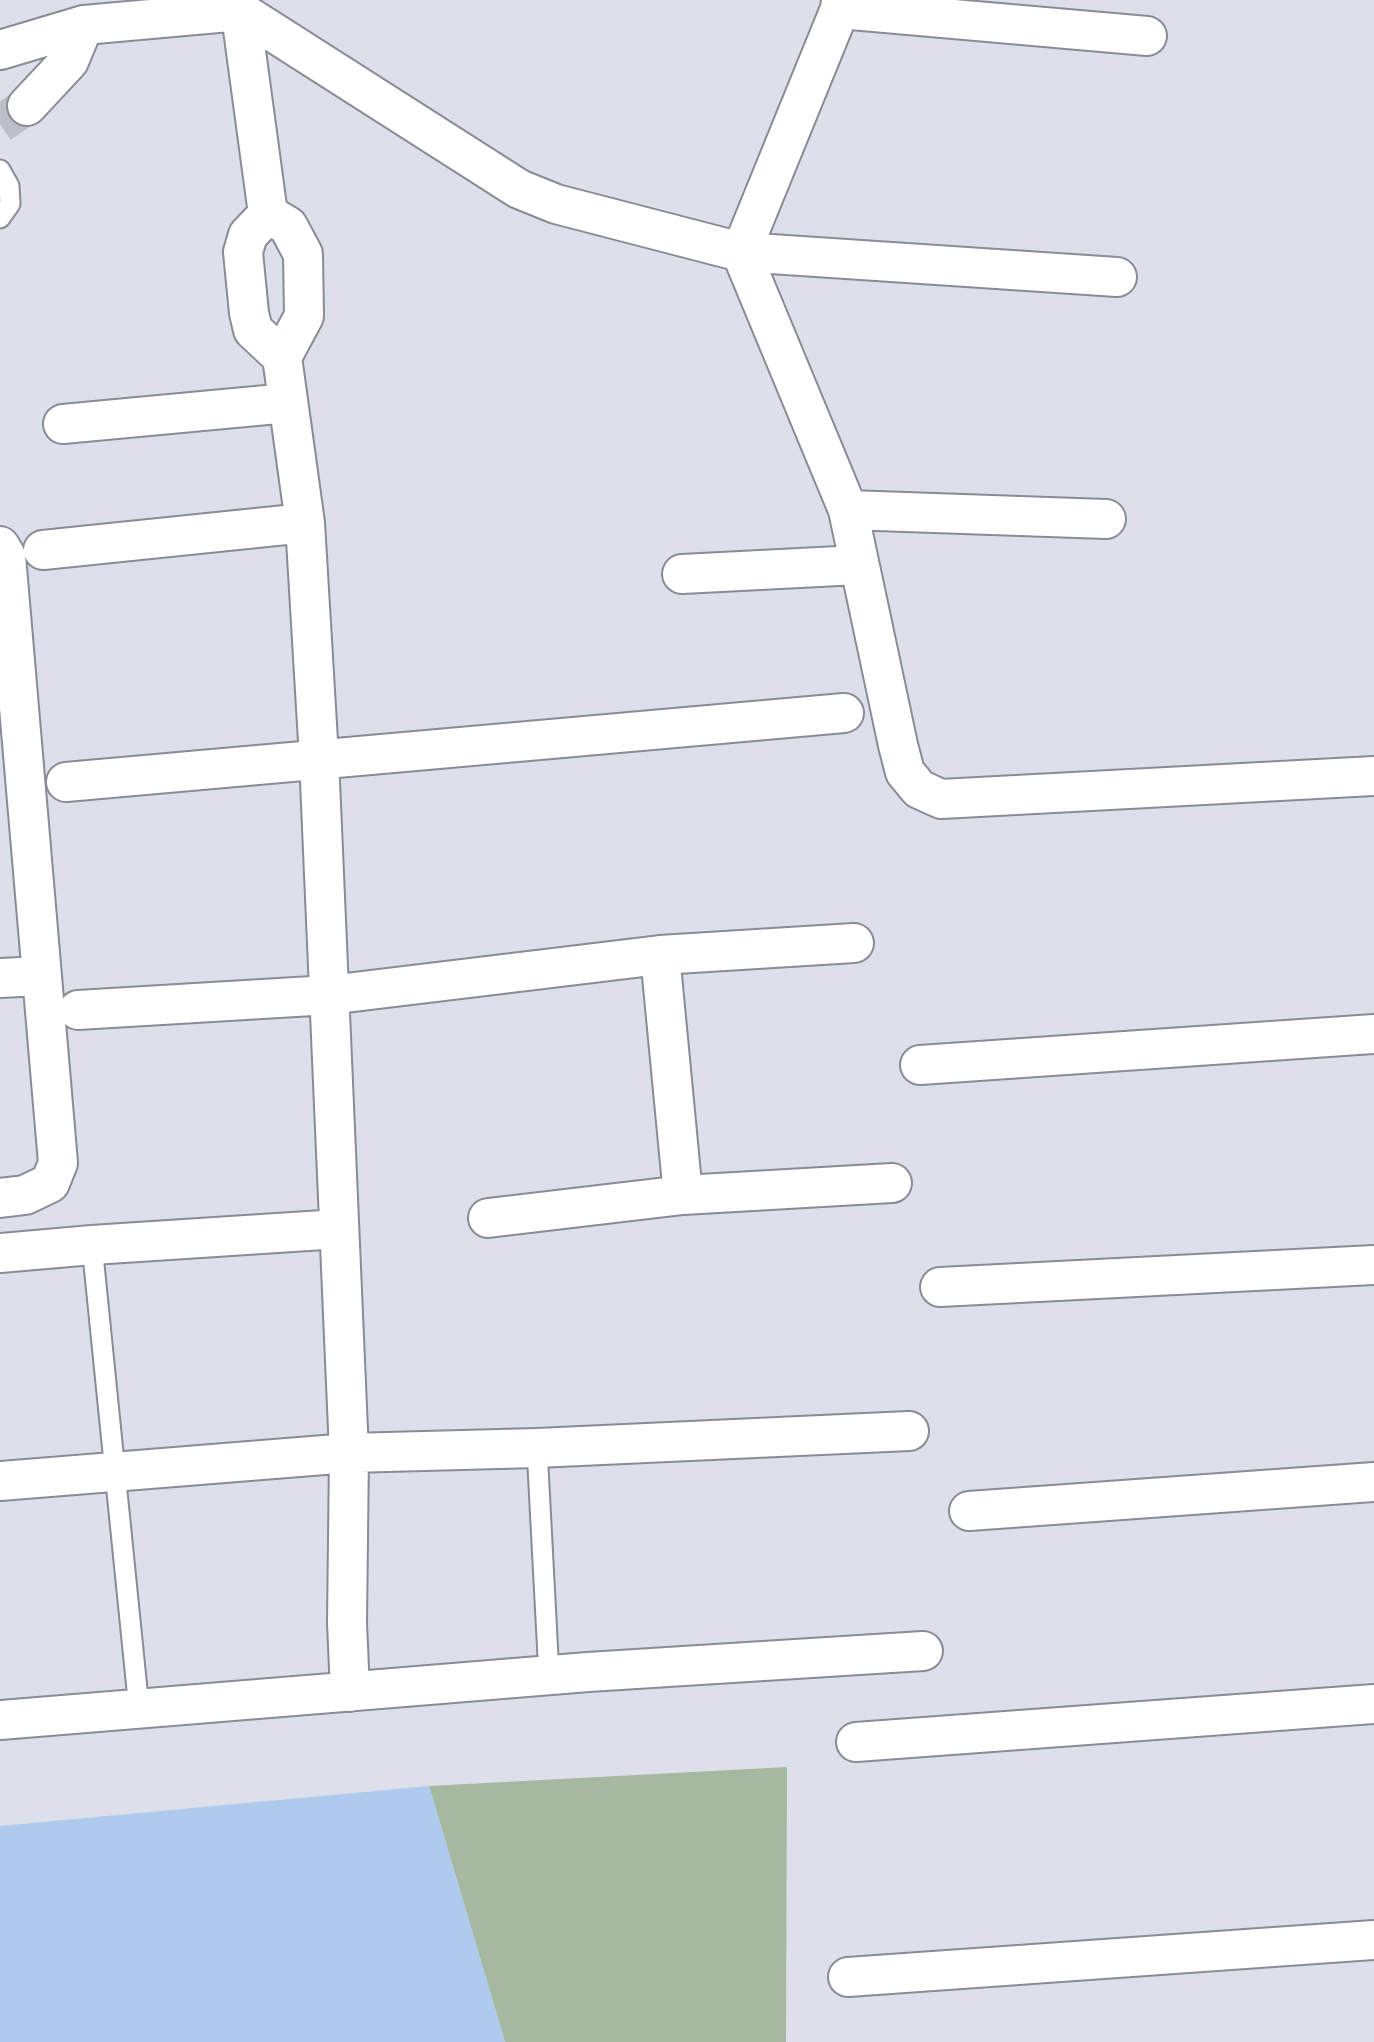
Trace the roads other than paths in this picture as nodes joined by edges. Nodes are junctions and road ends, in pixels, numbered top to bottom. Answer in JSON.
{"nodes":[{"id":1,"x":239,"y":5,"type":"edge"},
{"id":2,"x":840,"y":5,"type":"edge"},
{"id":3,"x":84,"y":25,"type":"junction"},
{"id":4,"x":1147,"y":36,"type":"dead end"},
{"id":5,"x":0,"y":50,"type":"edge"},
{"id":6,"x":27,"y":106,"type":"tunnel mouth"},
{"id":7,"x":0,"y":170,"type":"edge"},
{"id":8,"x":268,"y":214,"type":"junction"},
{"id":9,"x":0,"y":218,"type":"edge"},
{"id":10,"x":741,"y":252,"type":"junction"},
{"id":11,"x":1117,"y":277,"type":"dead end"},
{"id":12,"x":282,"y":357,"type":"junction"},
{"id":13,"x":288,"y":403,"type":"junction"},
{"id":14,"x":62,"y":424,"type":"dead end"},
{"id":15,"x":848,"y":510,"type":"junction"},
{"id":16,"x":1106,"y":519,"type":"dead end"},
{"id":17,"x":305,"y":523,"type":"junction"},
{"id":18,"x":0,"y":546,"type":"edge"},
{"id":19,"x":43,"y":550,"type":"dead end"},
{"id":20,"x":858,"y":565,"type":"junction"},
{"id":21,"x":682,"y":574,"type":"dead end"},
{"id":22,"x":844,"y":713,"type":"dead end"},
{"id":23,"x":12,"y":750,"type":"edge"},
{"id":24,"x":319,"y":758,"type":"junction"},
{"id":25,"x":1374,"y":776,"type":"edge"},
{"id":26,"x":66,"y":782,"type":"dead end"},
{"id":27,"x":854,"y":943,"type":"dead end"},
{"id":28,"x":660,"y":955,"type":"junction"},
{"id":29,"x":41,"y":976,"type":"junction"},
{"id":30,"x":0,"y":978,"type":"edge"},
{"id":31,"x":329,"y":995,"type":"junction"},
{"id":32,"x":78,"y":1010,"type":"dead end"},
{"id":33,"x":1374,"y":1034,"type":"edge"},
{"id":34,"x":920,"y":1065,"type":"dead end"},
{"id":35,"x":891,"y":1184,"type":"dead end"},
{"id":36,"x":683,"y":1195,"type":"junction"},
{"id":37,"x":0,"y":1198,"type":"edge"},
{"id":38,"x":488,"y":1218,"type":"dead end"},
{"id":39,"x":339,"y":1229,"type":"junction"},
{"id":40,"x":92,"y":1245,"type":"junction"},
{"id":41,"x":0,"y":1253,"type":"edge"},
{"id":42,"x":1374,"y":1265,"type":"edge"},
{"id":43,"x":940,"y":1287,"type":"dead end"},
{"id":44,"x":909,"y":1431,"type":"dead end"},
{"id":45,"x":537,"y":1448,"type":"junction"},
{"id":46,"x":349,"y":1453,"type":"junction"},
{"id":47,"x":115,"y":1471,"type":"junction"},
{"id":48,"x":0,"y":1481,"type":"edge"},
{"id":49,"x":1374,"y":1482,"type":"edge"},
{"id":50,"x":969,"y":1511,"type":"dead end"},
{"id":51,"x":923,"y":1651,"type":"dead end"},
{"id":52,"x":549,"y":1675,"type":"junction"},
{"id":53,"x":350,"y":1692,"type":"junction"},
{"id":54,"x":1374,"y":1704,"type":"edge"},
{"id":55,"x":139,"y":1709,"type":"junction"},
{"id":56,"x":0,"y":1720,"type":"edge"},
{"id":57,"x":856,"y":1742,"type":"dead end"},
{"id":58,"x":1374,"y":1940,"type":"edge"},
{"id":59,"x":848,"y":1977,"type":"dead end"}],
"edges":[{"from":1,"to":3,"type":"street"},
{"from":1,"to":8,"type":"street"},
{"from":1,"to":10,"type":"street"},
{"from":2,"to":4,"type":"street"},
{"from":2,"to":10,"type":"street"},
{"from":3,"to":5,"type":"street"},
{"from":3,"to":6,"type":"street"},
{"from":7,"to":9,"type":"lane"},
{"from":8,"to":12,"type":"street"},
{"from":8,"to":12,"type":"street"},
{"from":10,"to":11,"type":"street"},
{"from":10,"to":15,"type":"street"},
{"from":12,"to":13,"type":"street"},
{"from":13,"to":14,"type":"street"},
{"from":13,"to":17,"type":"street"},
{"from":15,"to":16,"type":"street"},
{"from":15,"to":20,"type":"street"},
{"from":17,"to":19,"type":"street"},
{"from":17,"to":24,"type":"street"},
{"from":18,"to":23,"type":"street"},
{"from":20,"to":21,"type":"street"},
{"from":20,"to":25,"type":"street"},
{"from":22,"to":24,"type":"street"},
{"from":23,"to":29,"type":"street"},
{"from":24,"to":26,"type":"street"},
{"from":24,"to":31,"type":"street"},
{"from":27,"to":28,"type":"street"},
{"from":28,"to":31,"type":"street"},
{"from":28,"to":36,"type":"street"},
{"from":29,"to":30,"type":"street"},
{"from":29,"to":37,"type":"street"},
{"from":31,"to":32,"type":"street"},
{"from":31,"to":39,"type":"street"},
{"from":33,"to":34,"type":"street"},
{"from":35,"to":36,"type":"street"},
{"from":36,"to":38,"type":"street"},
{"from":39,"to":40,"type":"street"},
{"from":39,"to":46,"type":"street"},
{"from":40,"to":41,"type":"street"},
{"from":40,"to":47,"type":"lane"},
{"from":42,"to":43,"type":"street"},
{"from":44,"to":45,"type":"street"},
{"from":45,"to":46,"type":"street"},
{"from":45,"to":52,"type":"lane"},
{"from":46,"to":47,"type":"street"},
{"from":46,"to":53,"type":"street"},
{"from":47,"to":48,"type":"street"},
{"from":47,"to":55,"type":"lane"},
{"from":49,"to":50,"type":"street"},
{"from":51,"to":52,"type":"street"},
{"from":52,"to":53,"type":"street"},
{"from":53,"to":55,"type":"street"},
{"from":54,"to":57,"type":"street"},
{"from":55,"to":56,"type":"street"},
{"from":58,"to":59,"type":"street"}]}
